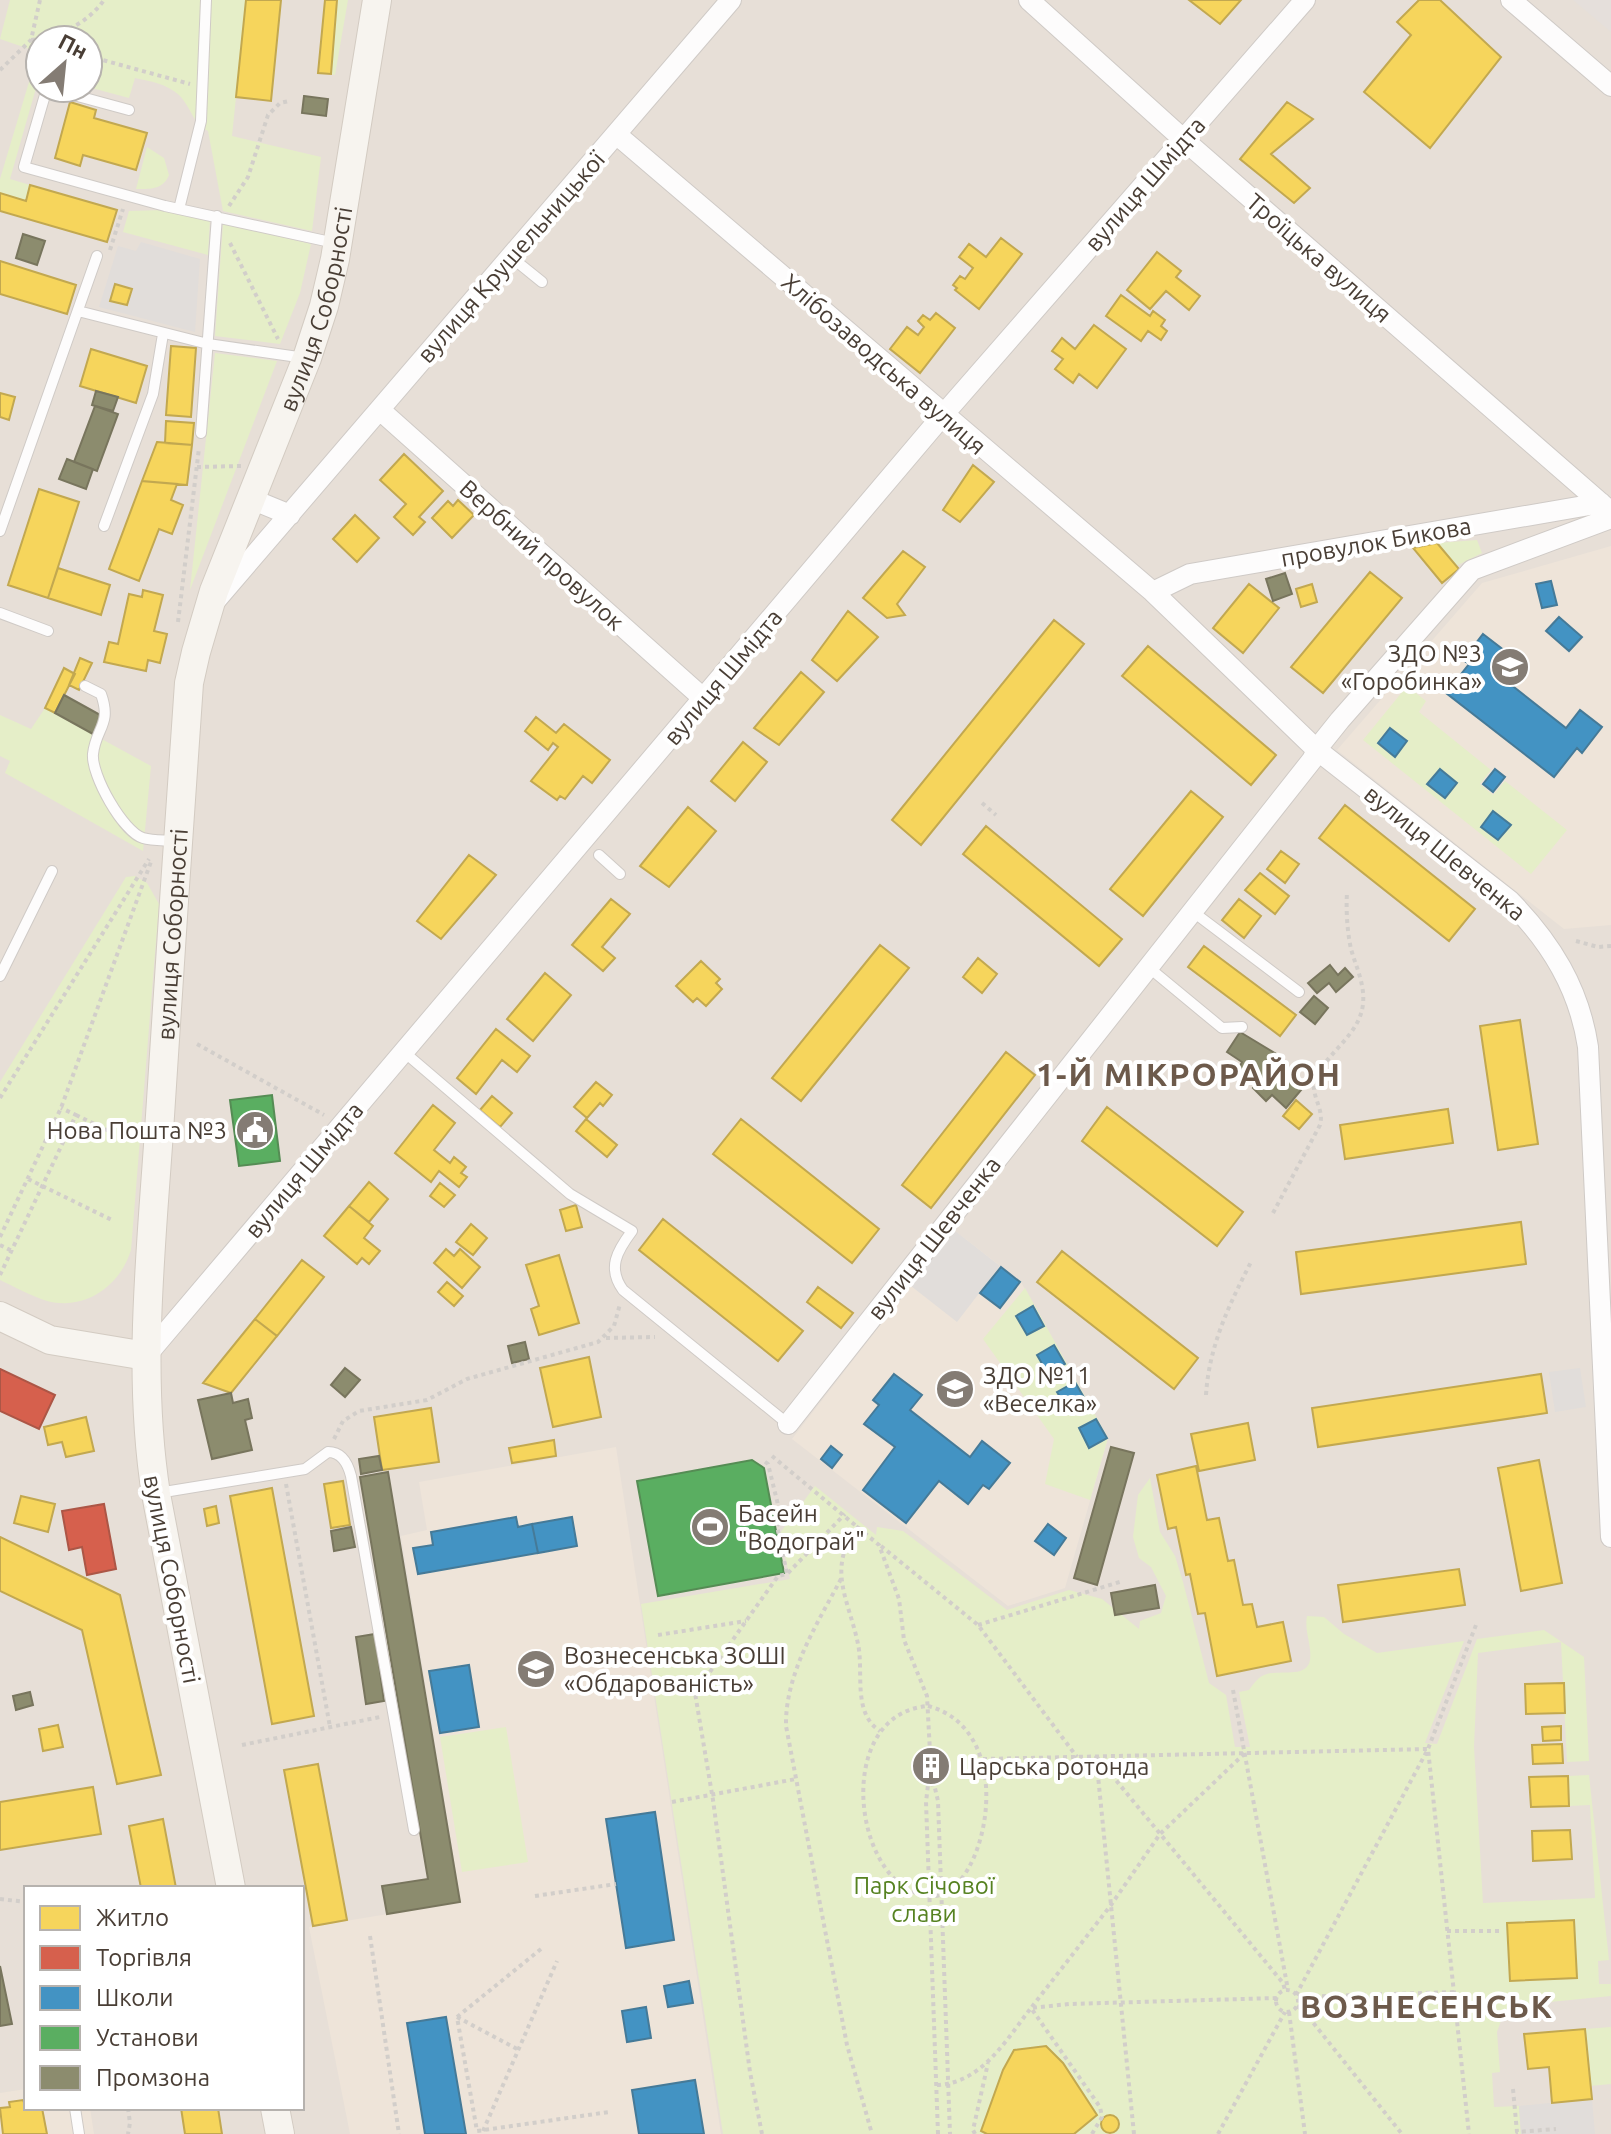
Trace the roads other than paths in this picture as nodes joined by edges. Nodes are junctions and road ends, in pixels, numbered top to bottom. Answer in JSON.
{"nodes":[{"id":1,"x":206,"y":0,"type":"edge"},
{"id":2,"x":377,"y":0,"type":"edge"},
{"id":3,"x":731,"y":0,"type":"edge"},
{"id":4,"x":1029,"y":0,"type":"edge"},
{"id":5,"x":1305,"y":0,"type":"edge"},
{"id":6,"x":1511,"y":0,"type":"edge"},
{"id":7,"x":1611,"y":86,"type":"edge"},
{"id":8,"x":104,"y":103,"type":"edge"},
{"id":9,"x":43,"y":104,"type":"edge"},
{"id":10,"x":129,"y":110,"type":"dead end"},
{"id":11,"x":616,"y":134,"type":"junction"},
{"id":12,"x":1184,"y":140,"type":"junction"},
{"id":13,"x":179,"y":209,"type":"junction"},
{"id":14,"x":217,"y":216,"type":"junction"},
{"id":15,"x":337,"y":244,"type":"junction"},
{"id":16,"x":97,"y":256,"type":"road end"},
{"id":17,"x":511,"y":257,"type":"junction"},
{"id":18,"x":542,"y":282,"type":"dead end"},
{"id":19,"x":78,"y":311,"type":"junction"},
{"id":20,"x":163,"y":334,"type":"junction"},
{"id":21,"x":208,"y":344,"type":"junction"},
{"id":22,"x":297,"y":357,"type":"junction"},
{"id":23,"x":380,"y":410,"type":"junction"},
{"id":24,"x":943,"y":415,"type":"junction"},
{"id":25,"x":201,"y":433,"type":"road end"},
{"id":26,"x":251,"y":499,"type":"junction"},
{"id":27,"x":1608,"y":511,"type":"edge"},
{"id":28,"x":290,"y":515,"type":"junction"},
{"id":29,"x":104,"y":526,"type":"dead end"},
{"id":30,"x":0,"y":531,"type":"edge"},
{"id":31,"x":1153,"y":592,"type":"junction"},
{"id":32,"x":208,"y":609,"type":"junction"},
{"id":33,"x":0,"y":613,"type":"edge"},
{"id":34,"x":48,"y":631,"type":"dead end"},
{"id":35,"x":85,"y":686,"type":"dead end"},
{"id":36,"x":704,"y":699,"type":"junction"},
{"id":37,"x":1317,"y":750,"type":"junction"},
{"id":38,"x":178,"y":842,"type":"junction"},
{"id":39,"x":599,"y":855,"type":"dead end"},
{"id":40,"x":52,"y":871,"type":"dead end"},
{"id":41,"x":620,"y":874,"type":"dead end"},
{"id":42,"x":1192,"y":911,"type":"junction"},
{"id":43,"x":1147,"y":966,"type":"junction"},
{"id":44,"x":0,"y":976,"type":"edge"},
{"id":45,"x":1299,"y":992,"type":"dead end"},
{"id":46,"x":1242,"y":1027,"type":"dead end"},
{"id":47,"x":404,"y":1052,"type":"junction"},
{"id":48,"x":0,"y":1316,"type":"edge"},
{"id":49,"x":146,"y":1356,"type":"junction"},
{"id":50,"x":1607,"y":1371,"type":"edge"},
{"id":51,"x":788,"y":1424,"type":"joint"},
{"id":52,"x":156,"y":1494,"type":"junction"},
{"id":53,"x":1611,"y":1521,"type":"edge"},
{"id":54,"x":1611,"y":1537,"type":"edge"},
{"id":55,"x":414,"y":1830,"type":"dead end"},
{"id":56,"x":231,"y":1886,"type":"edge"},
{"id":57,"x":75,"y":2110,"type":"edge"},
{"id":58,"x":275,"y":2110,"type":"edge"},
{"id":59,"x":79,"y":2134,"type":"edge"},
{"id":60,"x":280,"y":2134,"type":"edge"}],
"edges":[{"from":1,"to":13,"type":"lane"},
{"from":2,"to":15,"type":"main road","name":"вулиця Соборності"},
{"from":3,"to":11,"type":"street","name":"вулиця Крушельницької"},
{"from":4,"to":12,"type":"street","name":"Троїцька вулиця"},
{"from":5,"to":12,"type":"street","name":"вулиця Шмідта"},
{"from":6,"to":7,"type":"street"},
{"from":8,"to":10,"type":"lane"},
{"from":9,"to":13,"type":"lane"},
{"from":11,"to":17,"type":"street","name":"вулиця Крушельницької"},
{"from":11,"to":24,"type":"street","name":"Хлібозаводська вулиця"},
{"from":12,"to":24,"type":"street","name":"вулиця Шмідта"},
{"from":12,"to":27,"type":"street","name":"Троїцька вулиця"},
{"from":13,"to":14,"type":"lane"},
{"from":14,"to":15,"type":"lane"},
{"from":14,"to":21,"type":"lane"},
{"from":15,"to":22,"type":"main road","name":"вулиця Соборності"},
{"from":16,"to":19,"type":"lane"},
{"from":17,"to":18,"type":"lane"},
{"from":17,"to":23,"type":"street","name":"вулиця Крушельницької"},
{"from":19,"to":20,"type":"lane"},
{"from":19,"to":30,"type":"lane"},
{"from":20,"to":21,"type":"lane"},
{"from":20,"to":29,"type":"lane"},
{"from":21,"to":22,"type":"lane"},
{"from":21,"to":25,"type":"lane"},
{"from":22,"to":26,"type":"main road","name":"вулиця Соборності"},
{"from":23,"to":28,"type":"street","name":"вулиця Крушельницької"},
{"from":23,"to":36,"type":"street","name":"Вербний провулок"},
{"from":24,"to":31,"type":"street","name":"Хлібозаводська вулиця"},
{"from":24,"to":36,"type":"street","name":"вулиця Шмідта"},
{"from":26,"to":28,"type":"street"},
{"from":26,"to":32,"type":"main road","name":"вулиця Соборності"},
{"from":27,"to":31,"type":"street","name":"провулок Бикова"},
{"from":27,"to":37,"type":"street","name":"вулиця Шевченка"},
{"from":28,"to":32,"type":"street","name":"вулиця Крушельницької"},
{"from":31,"to":37,"type":"street","name":"вулиця Шевченка"},
{"from":32,"to":38,"type":"main road","name":"вулиця Соборності"},
{"from":33,"to":34,"type":"lane"},
{"from":35,"to":38,"type":"lane"},
{"from":36,"to":47,"type":"street","name":"вулиця Шмідта"},
{"from":37,"to":42,"type":"street","name":"вулиця Шевченка"},
{"from":37,"to":50,"type":"street","name":"вулиця Шевченка"},
{"from":38,"to":49,"type":"main road","name":"вулиця Соборності"},
{"from":39,"to":41,"type":"lane"},
{"from":40,"to":44,"type":"lane"},
{"from":42,"to":43,"type":"street","name":"вулиця Шевченка"},
{"from":42,"to":45,"type":"lane"},
{"from":43,"to":46,"type":"lane"},
{"from":43,"to":51,"type":"street","name":"вулиця Шевченка"},
{"from":47,"to":49,"type":"street","name":"вулиця Шмідта"},
{"from":47,"to":51,"type":"lane"},
{"from":48,"to":49,"type":"main road"},
{"from":49,"to":52,"type":"main road","name":"вулиця Соборності"},
{"from":50,"to":53,"type":"street","name":"вулиця Шевченка"},
{"from":52,"to":55,"type":"lane"},
{"from":52,"to":56,"type":"main road","name":"вулиця Соборності"},
{"from":53,"to":54,"type":"street","name":"вулиця Шевченка"},
{"from":57,"to":59,"type":"lane"},
{"from":58,"to":60,"type":"main road"}]}
